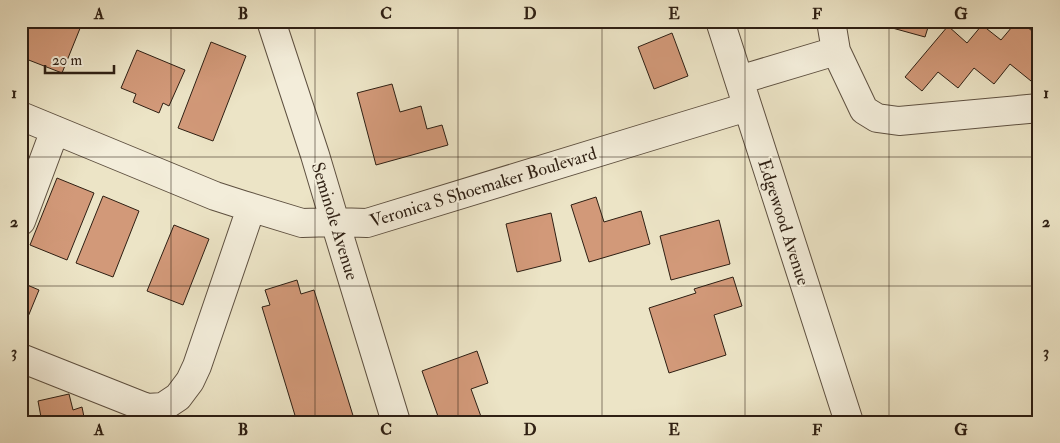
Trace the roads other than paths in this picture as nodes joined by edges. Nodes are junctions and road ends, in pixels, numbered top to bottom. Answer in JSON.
{"nodes":[{"id":1,"x":271,"y":21,"type":"edge"},
{"id":2,"x":720,"y":21,"type":"edge"},
{"id":3,"x":831,"y":21,"type":"edge"},
{"id":4,"x":836,"y":51,"type":"junction"},
{"id":5,"x":739,"y":80,"type":"junction"},
{"id":6,"x":747,"y":107,"type":"junction"},
{"id":7,"x":1039,"y":108,"type":"edge"},
{"id":8,"x":21,"y":116,"type":"edge"},
{"id":9,"x":55,"y":130,"type":"junction"},
{"id":10,"x":251,"y":208,"type":"junction"},
{"id":11,"x":21,"y":221,"type":"edge"},
{"id":12,"x":334,"y":222,"type":"junction"},
{"id":13,"x":21,"y":358,"type":"edge"},
{"id":14,"x":396,"y":422,"type":"edge"},
{"id":15,"x":849,"y":422,"type":"edge"}],
"edges":[{"from":1,"to":12,"type":"street","name":"Seminole Avenue"},
{"from":2,"to":5,"type":"street","name":"Edgewood Avenue"},
{"from":3,"to":4,"type":"street"},
{"from":4,"to":5,"type":"street"},
{"from":4,"to":7,"type":"street"},
{"from":5,"to":6,"type":"street","name":"Edgewood Avenue"},
{"from":6,"to":12,"type":"street","name":"Veronica S Shoemaker Boulevard"},
{"from":6,"to":15,"type":"street","name":"Edgewood Avenue"},
{"from":8,"to":9,"type":"street","name":"Veronica S Shoemaker Boulevard"},
{"from":9,"to":10,"type":"street","name":"Veronica S Shoemaker Boulevard"},
{"from":9,"to":11,"type":"street"},
{"from":10,"to":12,"type":"street","name":"Veronica S Shoemaker Boulevard"},
{"from":10,"to":13,"type":"street"},
{"from":12,"to":14,"type":"street","name":"Seminole Avenue"}]}
